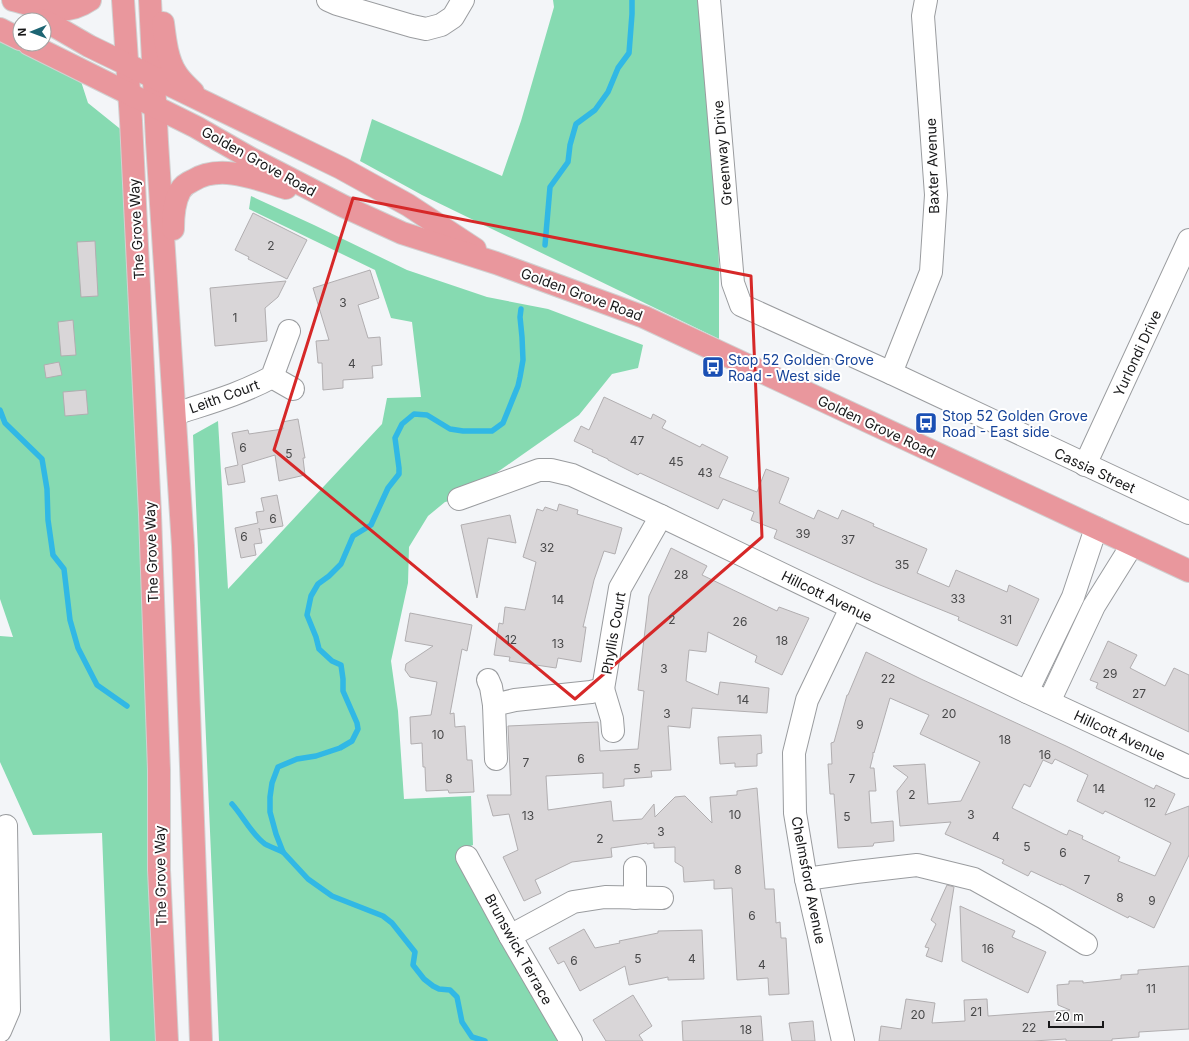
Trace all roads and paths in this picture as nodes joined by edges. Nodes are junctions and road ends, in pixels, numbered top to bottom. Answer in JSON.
{"nodes":[{"id":1,"x":8,"y":0,"type":"edge"},
{"id":2,"x":14,"y":0,"type":"edge"},
{"id":3,"x":90,"y":0,"type":"edge"},
{"id":4,"x":123,"y":0,"type":"edge"},
{"id":5,"x":150,"y":0,"type":"edge"},
{"id":6,"x":158,"y":0,"type":"edge"},
{"id":7,"x":328,"y":0,"type":"edge"},
{"id":8,"x":463,"y":0,"type":"edge"},
{"id":9,"x":709,"y":0,"type":"edge"},
{"id":10,"x":926,"y":0,"type":"edge"},
{"id":11,"x":30,"y":12,"type":"edge"},
{"id":12,"x":52,"y":25,"type":"edge"},
{"id":13,"x":0,"y":29,"type":"edge"},
{"id":14,"x":12,"y":35,"type":"edge"},
{"id":15,"x":45,"y":52,"type":"edge"},
{"id":16,"x":127,"y":64,"type":"junction"},
{"id":17,"x":154,"y":77,"type":"junction"},
{"id":18,"x":129,"y":94,"type":"junction"},
{"id":19,"x":199,"y":98,"type":"junction"},
{"id":20,"x":155,"y":107,"type":"junction"},
{"id":21,"x":342,"y":206,"type":"junction"},
{"id":22,"x":1189,"y":240,"type":"edge"},
{"id":23,"x":496,"y":263,"type":"junction"},
{"id":24,"x":741,"y":305,"type":"joint"},
{"id":25,"x":288,"y":331,"type":"dead end"},
{"id":26,"x":171,"y":352,"type":"junction"},
{"id":27,"x":891,"y":373,"type":"junction"},
{"id":28,"x":272,"y":377,"type":"junction"},
{"id":29,"x":293,"y":389,"type":"dead end"},
{"id":30,"x":175,"y":414,"type":"junction"},
{"id":31,"x":1085,"y":465,"type":"junction"},
{"id":32,"x":459,"y":499,"type":"dead end"},
{"id":33,"x":1189,"y":513,"type":"edge"},
{"id":34,"x":661,"y":516,"type":"junction"},
{"id":35,"x":1096,"y":528,"type":"junction"},
{"id":36,"x":1132,"y":545,"type":"junction"},
{"id":37,"x":1189,"y":571,"type":"edge"},
{"id":38,"x":1073,"y":597,"type":"junction"},
{"id":39,"x":1094,"y":606,"type":"junction"},
{"id":40,"x":852,"y":608,"type":"junction"},
{"id":41,"x":488,"y":680,"type":"dead end"},
{"id":42,"x":603,"y":689,"type":"junction"},
{"id":43,"x":1027,"y":692,"type":"junction"},
{"id":44,"x":1049,"y":702,"type":"junction"},
{"id":45,"x":494,"y":704,"type":"junction"},
{"id":46,"x":614,"y":731,"type":"dead end"},
{"id":47,"x":496,"y":759,"type":"dead end"},
{"id":48,"x":1189,"y":767,"type":"edge"},
{"id":49,"x":6,"y":826,"type":"dead end"},
{"id":50,"x":467,"y":857,"type":"dead end"},
{"id":51,"x":636,"y":868,"type":"dead end"},
{"id":52,"x":806,"y":879,"type":"junction"},
{"id":53,"x":635,"y":898,"type":"junction"},
{"id":54,"x":662,"y":898,"type":"dead end"},
{"id":55,"x":510,"y":936,"type":"junction"},
{"id":56,"x":1086,"y":944,"type":"dead end"},
{"id":57,"x":0,"y":1031,"type":"edge"},
{"id":58,"x":167,"y":1041,"type":"edge"},
{"id":59,"x":201,"y":1041,"type":"edge"},
{"id":60,"x":571,"y":1041,"type":"edge"},
{"id":61,"x":843,"y":1041,"type":"edge"}],
"edges":[{"from":1,"to":11,"type":"main road","name":"Golden Grove Road"},
{"from":2,"to":3,"type":"main road"},
{"from":4,"to":16,"type":"main road","name":"The Grove Way"},
{"from":5,"to":17,"type":"main road","name":"The Grove Way"},
{"from":6,"to":19,"type":"main road"},
{"from":7,"to":8,"type":"street"},
{"from":9,"to":24,"type":"street","name":"Greenway Drive"},
{"from":10,"to":27,"type":"street","name":"Baxter Avenue"},
{"from":12,"to":16,"type":"main road","name":"Golden Grove Road"},
{"from":13,"to":14,"type":"main road"},
{"from":15,"to":18,"type":"main road","name":"Golden Grove Road"},
{"from":16,"to":17,"type":"main road","name":"Golden Grove Road"},
{"from":16,"to":18,"type":"main road","name":"The Grove Way"},
{"from":17,"to":19,"type":"main road","name":"Golden Grove Road"},
{"from":17,"to":20,"type":"main road","name":"The Grove Way"},
{"from":18,"to":20,"type":"main road","name":"Golden Grove Road"},
{"from":18,"to":58,"type":"main road","name":"The Grove Way"},
{"from":19,"to":23,"type":"main road","name":"Golden Grove Road"},
{"from":20,"to":21,"type":"main road","name":"Golden Grove Road"},
{"from":20,"to":26,"type":"main road","name":"The Grove Way"},
{"from":21,"to":23,"type":"main road","name":"Golden Grove Road"},
{"from":21,"to":26,"type":"main road"},
{"from":22,"to":31,"type":"street","name":"Yurlondi Drive"},
{"from":23,"to":35,"type":"main road","name":"Golden Grove Road"},
{"from":24,"to":27,"type":"street","name":"Cassia Street"},
{"from":25,"to":28,"type":"street","name":"Leith Court"},
{"from":26,"to":30,"type":"main road","name":"The Grove Way"},
{"from":27,"to":31,"type":"street","name":"Cassia Street"},
{"from":28,"to":29,"type":"street","name":"Leith Court"},
{"from":28,"to":30,"type":"street","name":"Leith Court"},
{"from":30,"to":59,"type":"main road","name":"The Grove Way"},
{"from":31,"to":33,"type":"street","name":"Cassia Street"},
{"from":32,"to":34,"type":"street","name":"Hillcott Avenue"},
{"from":34,"to":40,"type":"street","name":"Hillcott Avenue"},
{"from":34,"to":42,"type":"street","name":"Phyllis Court"},
{"from":35,"to":36,"type":"main road","name":"Golden Grove Road"},
{"from":35,"to":38,"type":"street"},
{"from":36,"to":37,"type":"main road","name":"Golden Grove Road"},
{"from":36,"to":39,"type":"street"},
{"from":38,"to":39,"type":"street"},
{"from":38,"to":43,"type":"street"},
{"from":39,"to":44,"type":"street"},
{"from":40,"to":43,"type":"street","name":"Hillcott Avenue"},
{"from":40,"to":52,"type":"street","name":"Chelmsford Avenue"},
{"from":41,"to":45,"type":"street"},
{"from":42,"to":45,"type":"street","name":"Phyllis Court"},
{"from":42,"to":46,"type":"street","name":"Phyllis Court"},
{"from":43,"to":44,"type":"street","name":"Hillcott Avenue"},
{"from":44,"to":48,"type":"street","name":"Hillcott Avenue"},
{"from":45,"to":47,"type":"street"},
{"from":49,"to":57,"type":"street"},
{"from":50,"to":55,"type":"street","name":"Brunswick Terrace"},
{"from":51,"to":53,"type":"street"},
{"from":52,"to":56,"type":"street"},
{"from":52,"to":61,"type":"street","name":"Chelmsford Avenue"},
{"from":53,"to":54,"type":"street"},
{"from":53,"to":55,"type":"street"},
{"from":55,"to":60,"type":"street","name":"Brunswick Terrace"}]}
